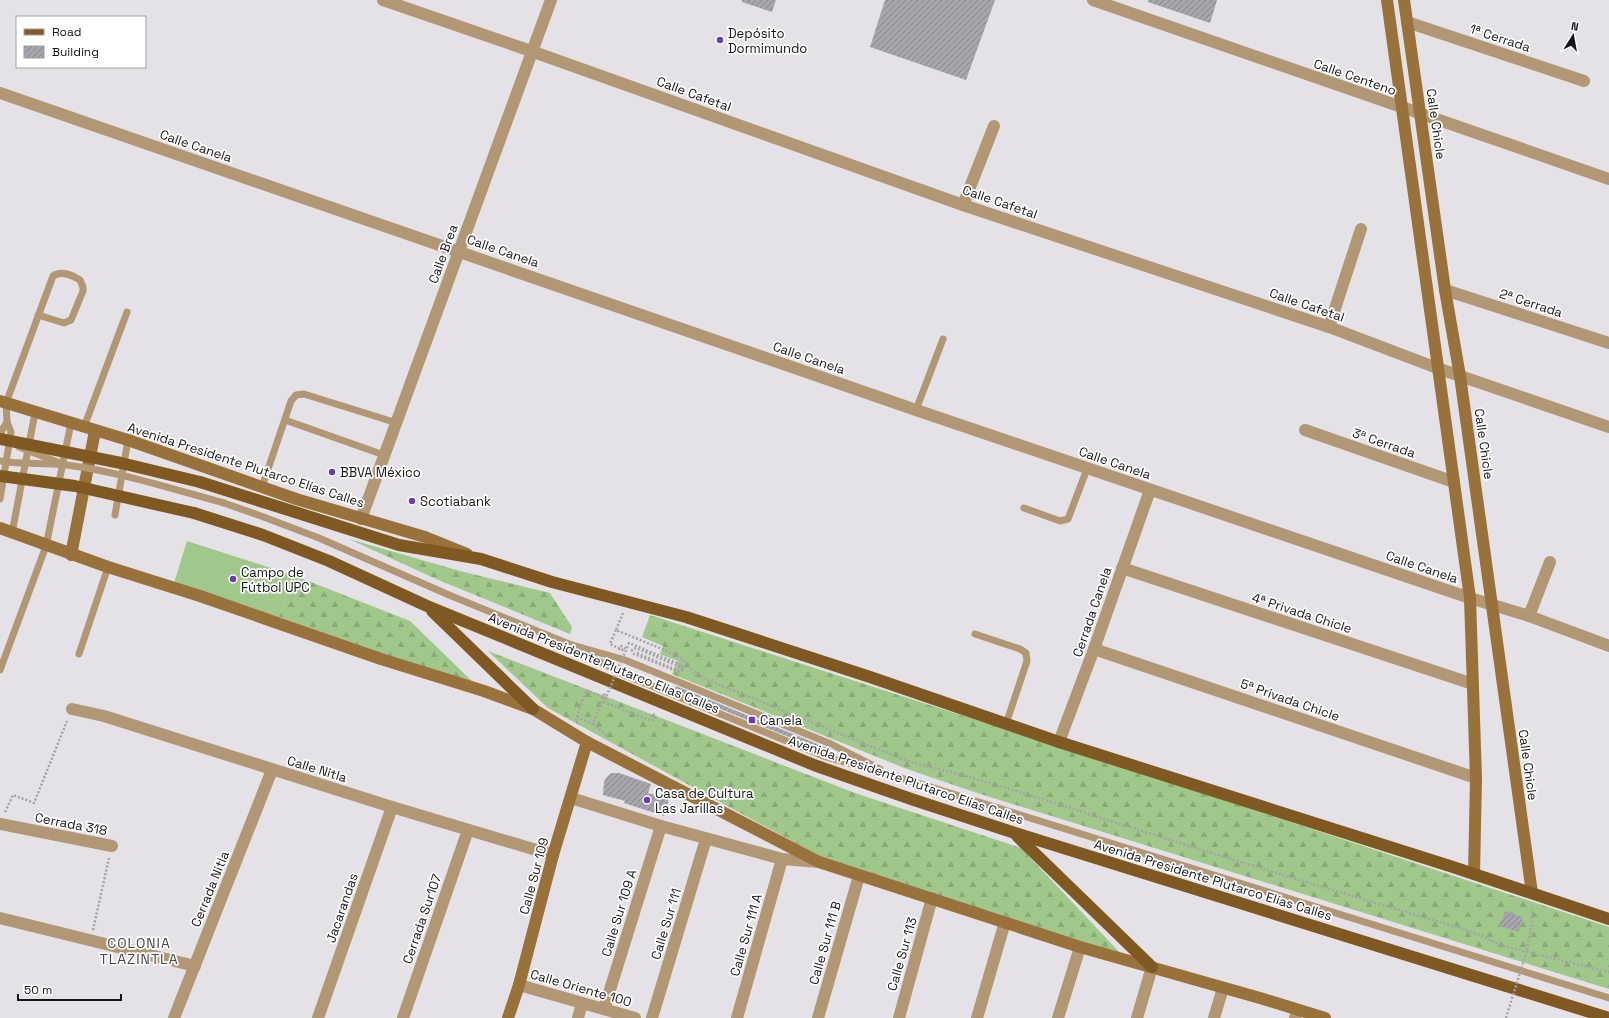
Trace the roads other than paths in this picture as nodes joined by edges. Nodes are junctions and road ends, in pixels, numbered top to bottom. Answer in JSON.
{"nodes":[{"id":1,"x":383,"y":0,"type":"edge"},
{"id":2,"x":551,"y":0,"type":"edge"},
{"id":3,"x":1093,"y":0,"type":"edge"},
{"id":4,"x":1387,"y":0,"type":"edge"},
{"id":5,"x":1404,"y":0,"type":"edge"},
{"id":6,"x":1407,"y":22,"type":"junction"},
{"id":7,"x":532,"y":51,"type":"junction"},
{"id":8,"x":1584,"y":81,"type":"dead end"},
{"id":9,"x":0,"y":93,"type":"edge"},
{"id":10,"x":1401,"y":107,"type":"junction"},
{"id":11,"x":1420,"y":114,"type":"junction"},
{"id":12,"x":994,"y":126,"type":"dead end"},
{"id":13,"x":1609,"y":180,"type":"edge"},
{"id":14,"x":963,"y":205,"type":"junction"},
{"id":15,"x":1361,"y":229,"type":"dead end"},
{"id":16,"x":459,"y":251,"type":"junction"},
{"id":17,"x":1445,"y":290,"type":"junction"},
{"id":18,"x":127,"y":312,"type":"dead end"},
{"id":19,"x":38,"y":315,"type":"junction"},
{"id":20,"x":1329,"y":327,"type":"junction"},
{"id":21,"x":943,"y":339,"type":"dead end"},
{"id":22,"x":1609,"y":343,"type":"edge"},
{"id":23,"x":1437,"y":368,"type":"junction"},
{"id":24,"x":1460,"y":376,"type":"junction"},
{"id":25,"x":3,"y":402,"type":"edge"},
{"id":26,"x":916,"y":410,"type":"junction"},
{"id":27,"x":35,"y":412,"type":"junction"},
{"id":28,"x":284,"y":420,"type":"junction"},
{"id":29,"x":7,"y":422,"type":"junction"},
{"id":30,"x":71,"y":423,"type":"junction"},
{"id":31,"x":397,"y":423,"type":"junction"},
{"id":32,"x":1609,"y":427,"type":"edge"},
{"id":33,"x":89,"y":429,"type":"junction"},
{"id":34,"x":1305,"y":430,"type":"dead end"},
{"id":35,"x":0,"y":439,"type":"edge"},
{"id":36,"x":128,"y":440,"type":"junction"},
{"id":37,"x":0,"y":444,"type":"edge"},
{"id":38,"x":384,"y":455,"type":"junction"},
{"id":39,"x":0,"y":461,"type":"edge"},
{"id":40,"x":66,"y":465,"type":"junction"},
{"id":41,"x":1087,"y":469,"type":"junction"},
{"id":42,"x":0,"y":476,"type":"edge"},
{"id":43,"x":1454,"y":482,"type":"junction"},
{"id":44,"x":262,"y":486,"type":"junction"},
{"id":45,"x":1150,"y":490,"type":"junction"},
{"id":46,"x":0,"y":499,"type":"edge"},
{"id":47,"x":1024,"y":508,"type":"dead end"},
{"id":48,"x":115,"y":515,"type":"dead end"},
{"id":49,"x":361,"y":519,"type":"junction"},
{"id":50,"x":0,"y":528,"type":"edge"},
{"id":51,"x":12,"y":533,"type":"junction"},
{"id":52,"x":46,"y":546,"type":"junction"},
{"id":53,"x":72,"y":555,"type":"junction"},
{"id":54,"x":482,"y":560,"type":"junction"},
{"id":55,"x":1550,"y":562,"type":"dead end"},
{"id":56,"x":108,"y":567,"type":"junction"},
{"id":57,"x":1122,"y":568,"type":"junction"},
{"id":58,"x":1470,"y":598,"type":"junction"},
{"id":59,"x":1491,"y":603,"type":"junction"},
{"id":60,"x":427,"y":606,"type":"junction"},
{"id":61,"x":1529,"y":616,"type":"junction"},
{"id":62,"x":976,"y":634,"type":"dead end"},
{"id":63,"x":569,"y":644,"type":"junction"},
{"id":64,"x":1609,"y":646,"type":"edge"},
{"id":65,"x":1094,"y":648,"type":"junction"},
{"id":66,"x":79,"y":654,"type":"dead end"},
{"id":67,"x":0,"y":670,"type":"edge"},
{"id":68,"x":1473,"y":684,"type":"junction"},
{"id":69,"x":72,"y":709,"type":"road end"},
{"id":70,"x":533,"y":709,"type":"junction"},
{"id":71,"x":1006,"y":724,"type":"junction"},
{"id":72,"x":587,"y":742,"type":"junction"},
{"id":73,"x":1059,"y":742,"type":"junction"},
{"id":74,"x":272,"y":770,"type":"junction"},
{"id":75,"x":895,"y":776,"type":"junction"},
{"id":76,"x":1476,"y":778,"type":"junction"},
{"id":77,"x":571,"y":798,"type":"junction"},
{"id":78,"x":392,"y":807,"type":"junction"},
{"id":79,"x":2,"y":820,"type":"edge"},
{"id":80,"x":661,"y":826,"type":"junction"},
{"id":81,"x":468,"y":830,"type":"junction"},
{"id":82,"x":1015,"y":833,"type":"junction"},
{"id":83,"x":706,"y":839,"type":"junction"},
{"id":84,"x":112,"y":846,"type":"road end"},
{"id":85,"x":553,"y":855,"type":"junction"},
{"id":86,"x":782,"y":859,"type":"junction"},
{"id":87,"x":819,"y":862,"type":"junction"},
{"id":88,"x":1474,"y":874,"type":"junction"},
{"id":89,"x":859,"y":876,"type":"junction"},
{"id":90,"x":1532,"y":893,"type":"junction"},
{"id":91,"x":932,"y":898,"type":"junction"},
{"id":92,"x":0,"y":918,"type":"edge"},
{"id":93,"x":1609,"y":919,"type":"edge"},
{"id":94,"x":1005,"y":922,"type":"junction"},
{"id":95,"x":1080,"y":946,"type":"junction"},
{"id":96,"x":194,"y":966,"type":"junction"},
{"id":97,"x":1152,"y":967,"type":"junction"},
{"id":98,"x":519,"y":986,"type":"junction"},
{"id":99,"x":1224,"y":988,"type":"junction"},
{"id":100,"x":1609,"y":998,"type":"edge"},
{"id":101,"x":582,"y":1002,"type":"junction"},
{"id":102,"x":604,"y":1009,"type":"junction"},
{"id":103,"x":1296,"y":1014,"type":"edge"},
{"id":104,"x":174,"y":1018,"type":"edge"},
{"id":105,"x":318,"y":1018,"type":"edge"},
{"id":106,"x":403,"y":1018,"type":"edge"},
{"id":107,"x":508,"y":1018,"type":"edge"},
{"id":108,"x":578,"y":1018,"type":"edge"},
{"id":109,"x":635,"y":1018,"type":"edge"},
{"id":110,"x":652,"y":1018,"type":"edge"},
{"id":111,"x":737,"y":1018,"type":"edge"},
{"id":112,"x":818,"y":1018,"type":"edge"},
{"id":113,"x":899,"y":1018,"type":"edge"},
{"id":114,"x":977,"y":1018,"type":"edge"},
{"id":115,"x":1058,"y":1018,"type":"edge"},
{"id":116,"x":1137,"y":1018,"type":"edge"},
{"id":117,"x":1214,"y":1018,"type":"edge"},
{"id":118,"x":1324,"y":1018,"type":"edge"},
{"id":119,"x":1609,"y":1018,"type":"edge"}],
"edges":[{"from":1,"to":7,"type":"street","name":"Calle Cafetal"},
{"from":2,"to":7,"type":"street","name":"Calle Brea"},
{"from":3,"to":10,"type":"street","name":"Calle Centeno"},
{"from":4,"to":10,"type":"street"},
{"from":5,"to":6,"type":"street","name":"Calle Chicle"},
{"from":6,"to":8,"type":"street","name":"1ª Cerrada"},
{"from":6,"to":11,"type":"street","name":"Calle Chicle"},
{"from":7,"to":14,"type":"street","name":"Calle Cafetal"},
{"from":7,"to":16,"type":"street","name":"Calle Brea"},
{"from":9,"to":16,"type":"street","name":"Calle Canela"},
{"from":10,"to":11,"type":"street","name":"Calle Centeno"},
{"from":10,"to":23,"type":"street"},
{"from":11,"to":13,"type":"street","name":"Calle Centeno"},
{"from":11,"to":17,"type":"street","name":"Calle Chicle"},
{"from":12,"to":14,"type":"street"},
{"from":14,"to":20,"type":"street","name":"Calle Cafetal"},
{"from":15,"to":20,"type":"street"},
{"from":16,"to":26,"type":"street","name":"Calle Canela"},
{"from":16,"to":31,"type":"street","name":"Calle Brea"},
{"from":17,"to":22,"type":"street","name":"2ª Cerrada"},
{"from":17,"to":24,"type":"street","name":"Calle Chicle"},
{"from":18,"to":33,"type":"lane"},
{"from":19,"to":19,"type":"lane"},
{"from":19,"to":25,"type":"lane"},
{"from":20,"to":23,"type":"street","name":"Calle Cafetal"},
{"from":21,"to":26,"type":"lane"},
{"from":23,"to":24,"type":"street","name":"Calle Cafetal"},
{"from":23,"to":43,"type":"street"},
{"from":24,"to":32,"type":"street","name":"Calle Cafetal"},
{"from":24,"to":59,"type":"street","name":"Calle Chicle"},
{"from":25,"to":27,"type":"street","name":"Avenida Presidente Plutarco Elías Calles"},
{"from":25,"to":29,"type":"lane"},
{"from":26,"to":41,"type":"street","name":"Calle Canela"},
{"from":27,"to":30,"type":"street","name":"Avenida Presidente Plutarco Elías Calles"},
{"from":27,"to":51,"type":"lane"},
{"from":28,"to":31,"type":"lane"},
{"from":28,"to":38,"type":"lane"},
{"from":28,"to":44,"type":"lane"},
{"from":29,"to":35,"type":"lane"},
{"from":29,"to":46,"type":"lane"},
{"from":30,"to":33,"type":"street","name":"Avenida Presidente Plutarco Elías Calles"},
{"from":30,"to":52,"type":"lane"},
{"from":31,"to":38,"type":"street","name":"Calle Brea"},
{"from":33,"to":36,"type":"street","name":"Avenida Presidente Plutarco Elías Calles"},
{"from":33,"to":53,"type":"street"},
{"from":34,"to":43,"type":"street","name":"3ª Cerrada"},
{"from":35,"to":54,"type":"main road","name":"Avenida Presidente Plutarco Elías Calles","bridge":true},
{"from":36,"to":44,"type":"street","name":"Avenida Presidente Plutarco Elías Calles"},
{"from":36,"to":48,"type":"lane"},
{"from":37,"to":40,"type":"lane","bridge":true},
{"from":38,"to":49,"type":"street","name":"Calle Brea"},
{"from":39,"to":40,"type":"lane","bridge":true},
{"from":40,"to":63,"type":"lane","bridge":true},
{"from":41,"to":45,"type":"street","name":"Calle Canela"},
{"from":41,"to":47,"type":"lane"},
{"from":42,"to":60,"type":"main road","name":"Avenida Presidente Plutarco Elías Calles","bridge":true},
{"from":43,"to":58,"type":"street"},
{"from":44,"to":49,"type":"street","name":"Avenida Presidente Plutarco Elías Calles"},
{"from":45,"to":57,"type":"street","name":"Cerrada Canela"},
{"from":45,"to":58,"type":"street","name":"Calle Canela"},
{"from":49,"to":54,"type":"street","name":"Avenida Presidente Plutarco Elías Calles"},
{"from":50,"to":51,"type":"street"},
{"from":51,"to":52,"type":"street"},
{"from":52,"to":53,"type":"street"},
{"from":52,"to":67,"type":"lane"},
{"from":53,"to":56,"type":"street"},
{"from":54,"to":71,"type":"main road","name":"Avenida Presidente Plutarco Elías Calles"},
{"from":55,"to":61,"type":"street"},
{"from":56,"to":66,"type":"lane"},
{"from":56,"to":70,"type":"street"},
{"from":57,"to":65,"type":"street","name":"Cerrada Canela"},
{"from":57,"to":68,"type":"street","name":"4ª Privada Chicle"},
{"from":58,"to":59,"type":"street","name":"Calle Canela"},
{"from":58,"to":68,"type":"street"},
{"from":59,"to":61,"type":"street","name":"Calle Canela"},
{"from":59,"to":90,"type":"street","name":"Calle Chicle"},
{"from":60,"to":70,"type":"main road"},
{"from":60,"to":82,"type":"main road","name":"Avenida Presidente Plutarco Elías Calles"},
{"from":61,"to":64,"type":"street","name":"Calle Canela"},
{"from":62,"to":71,"type":"lane"},
{"from":63,"to":75,"type":"lane"},
{"from":63,"to":75,"type":"lane"},
{"from":65,"to":73,"type":"street","name":"Cerrada Canela"},
{"from":65,"to":76,"type":"street","name":"5ª Privada Chicle"},
{"from":68,"to":76,"type":"street"},
{"from":69,"to":74,"type":"street","name":"Calle Nitla"},
{"from":70,"to":72,"type":"street"},
{"from":71,"to":73,"type":"main road","name":"Avenida Presidente Plutarco Elías Calles"},
{"from":72,"to":77,"type":"street","name":"Calle Sur 109"},
{"from":72,"to":87,"type":"street"},
{"from":73,"to":88,"type":"main road","name":"Avenida Presidente Plutarco Elías Calles"},
{"from":74,"to":78,"type":"street","name":"Calle Nitla"},
{"from":74,"to":96,"type":"street","name":"Cerrada Nitla"},
{"from":75,"to":100,"type":"lane"},
{"from":76,"to":88,"type":"street"},
{"from":77,"to":80,"type":"street"},
{"from":77,"to":85,"type":"street","name":"Calle Sur 109"},
{"from":78,"to":81,"type":"street","name":"Calle Nitla"},
{"from":78,"to":105,"type":"street","name":"Jacarandas"},
{"from":79,"to":84,"type":"street","name":"Cerrada 318"},
{"from":80,"to":83,"type":"street"},
{"from":80,"to":102,"type":"street","name":"Calle Sur 109 A"},
{"from":81,"to":85,"type":"street","name":"Calle Nitla"},
{"from":81,"to":106,"type":"street","name":"Cerrada Sur107"},
{"from":82,"to":97,"type":"main road"},
{"from":82,"to":119,"type":"main road","name":"Avenida Presidente Plutarco Elías Calles"},
{"from":83,"to":86,"type":"street"},
{"from":83,"to":110,"type":"street","name":"Calle Sur 111"},
{"from":85,"to":98,"type":"street","name":"Calle Sur 109"},
{"from":86,"to":87,"type":"street"},
{"from":86,"to":111,"type":"street","name":"Calle Sur 111 A"},
{"from":87,"to":89,"type":"street"},
{"from":88,"to":90,"type":"main road","name":"Avenida Presidente Plutarco Elías Calles"},
{"from":89,"to":91,"type":"street"},
{"from":89,"to":112,"type":"street","name":"Calle Sur 111 B"},
{"from":90,"to":93,"type":"main road","name":"Avenida Presidente Plutarco Elías Calles"},
{"from":91,"to":94,"type":"street"},
{"from":91,"to":113,"type":"street","name":"Calle Sur 113"},
{"from":92,"to":96,"type":"street"},
{"from":94,"to":95,"type":"street"},
{"from":94,"to":114,"type":"street"},
{"from":95,"to":97,"type":"street"},
{"from":95,"to":115,"type":"street"},
{"from":96,"to":104,"type":"street","name":"Cerrada Nitla"},
{"from":97,"to":99,"type":"street"},
{"from":97,"to":116,"type":"street"},
{"from":98,"to":101,"type":"street","name":"Calle Oriente 100"},
{"from":98,"to":107,"type":"street","name":"Calle Sur 109"},
{"from":99,"to":103,"type":"street"},
{"from":99,"to":117,"type":"street"},
{"from":101,"to":102,"type":"street","name":"Calle Oriente 100"},
{"from":101,"to":108,"type":"street"},
{"from":102,"to":109,"type":"street","name":"Calle Oriente 100"},
{"from":103,"to":118,"type":"street"}]}
